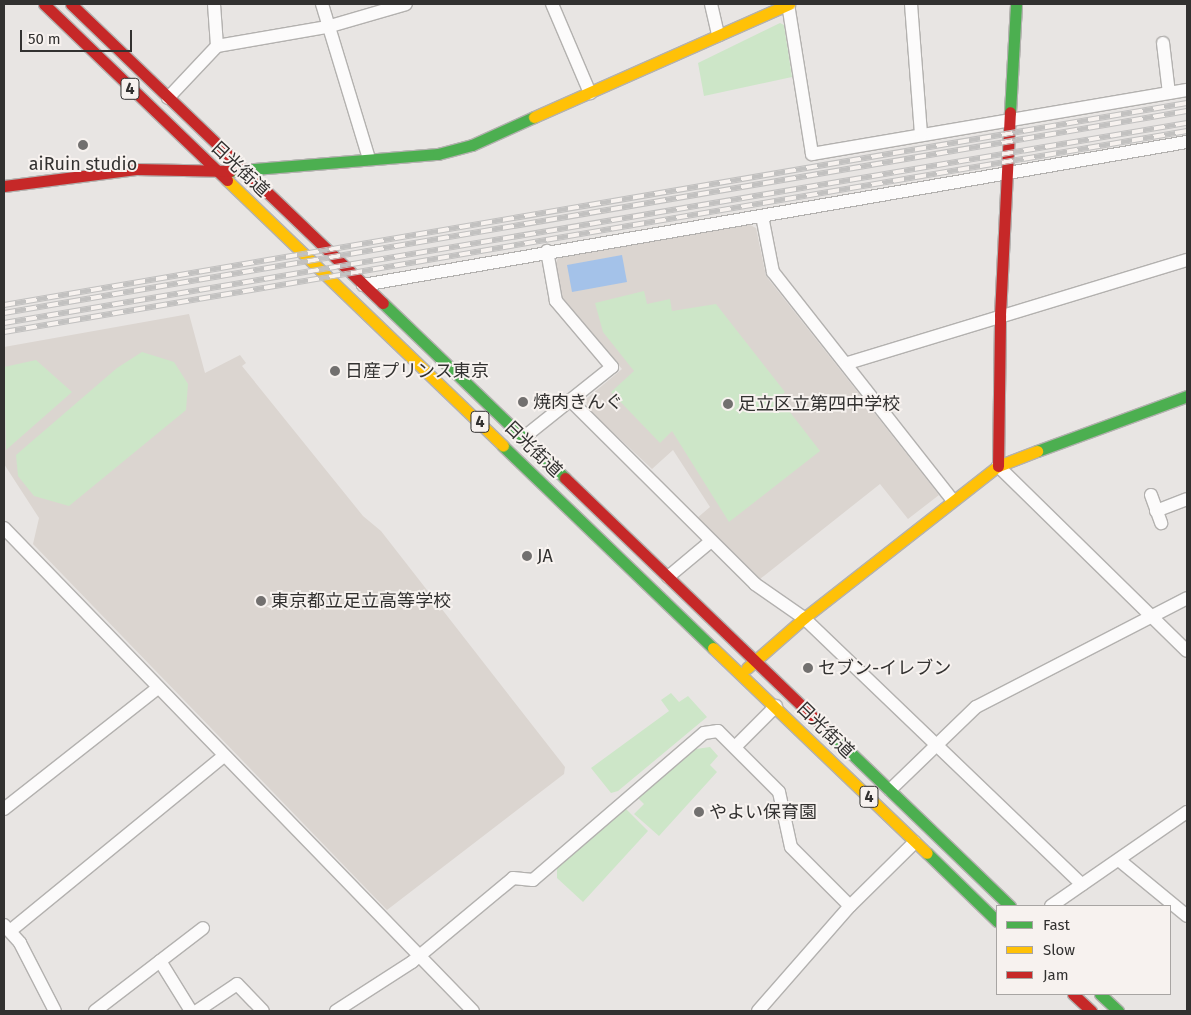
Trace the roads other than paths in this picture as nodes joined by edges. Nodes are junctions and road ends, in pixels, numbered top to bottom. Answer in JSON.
{"nodes":[{"id":1,"x":44,"y":4,"type":"edge"},
{"id":2,"x":71,"y":4,"type":"edge"},
{"id":3,"x":214,"y":4,"type":"edge"},
{"id":4,"x":322,"y":4,"type":"edge"},
{"id":5,"x":406,"y":4,"type":"edge"},
{"id":6,"x":552,"y":4,"type":"edge"},
{"id":7,"x":711,"y":4,"type":"edge"},
{"id":8,"x":788,"y":4,"type":"edge"},
{"id":9,"x":911,"y":4,"type":"edge"},
{"id":10,"x":1016,"y":4,"type":"edge"},
{"id":11,"x":327,"y":26,"type":"junction"},
{"id":12,"x":718,"y":35,"type":"junction"},
{"id":13,"x":1163,"y":43,"type":"dead end"},
{"id":14,"x":217,"y":46,"type":"junction"},
{"id":15,"x":1187,"y":90,"type":"edge"},
{"id":16,"x":1169,"y":92,"type":"junction"},
{"id":17,"x":590,"y":93,"type":"junction"},
{"id":18,"x":168,"y":98,"type":"junction"},
{"id":19,"x":1009,"y":119,"type":"junction"},
{"id":20,"x":921,"y":135,"type":"junction"},
{"id":21,"x":1187,"y":142,"type":"edge"},
{"id":22,"x":369,"y":159,"type":"junction"},
{"id":23,"x":243,"y":170,"type":"junction"},
{"id":24,"x":217,"y":172,"type":"junction"},
{"id":25,"x":1006,"y":173,"type":"junction"},
{"id":26,"x":4,"y":186,"type":"edge"},
{"id":27,"x":762,"y":216,"type":"junction"},
{"id":28,"x":547,"y":251,"type":"junction"},
{"id":29,"x":1187,"y":260,"type":"edge"},
{"id":30,"x":363,"y":285,"type":"junction"},
{"id":31,"x":1000,"y":315,"type":"junction"},
{"id":32,"x":848,"y":362,"type":"junction"},
{"id":33,"x":1187,"y":396,"type":"edge"},
{"id":34,"x":570,"y":400,"type":"junction"},
{"id":35,"x":523,"y":438,"type":"junction"},
{"id":36,"x":998,"y":466,"type":"junction"},
{"id":37,"x":1151,"y":495,"type":"dead end"},
{"id":38,"x":1187,"y":499,"type":"edge"},
{"id":39,"x":953,"y":500,"type":"junction"},
{"id":40,"x":1156,"y":510,"type":"junction"},
{"id":41,"x":1161,"y":523,"type":"dead end"},
{"id":42,"x":5,"y":531,"type":"edge"},
{"id":43,"x":711,"y":541,"type":"junction"},
{"id":44,"x":668,"y":577,"type":"junction"},
{"id":45,"x":1187,"y":598,"type":"edge"},
{"id":46,"x":1151,"y":616,"type":"junction"},
{"id":47,"x":804,"y":618,"type":"junction"},
{"id":48,"x":1187,"y":651,"type":"edge"},
{"id":49,"x":755,"y":660,"type":"junction"},
{"id":50,"x":742,"y":673,"type":"junction"},
{"id":51,"x":158,"y":688,"type":"junction"},
{"id":52,"x":776,"y":706,"type":"junction"},
{"id":53,"x":934,"y":744,"type":"junction"},
{"id":54,"x":735,"y":747,"type":"junction"},
{"id":55,"x":224,"y":756,"type":"junction"},
{"id":56,"x":890,"y":790,"type":"junction"},
{"id":57,"x":4,"y":809,"type":"edge"},
{"id":58,"x":1187,"y":812,"type":"edge"},
{"id":59,"x":915,"y":842,"type":"junction"},
{"id":60,"x":1119,"y":860,"type":"junction"},
{"id":61,"x":1082,"y":885,"type":"junction"},
{"id":62,"x":1009,"y":905,"type":"edge"},
{"id":63,"x":1052,"y":905,"type":"edge"},
{"id":64,"x":850,"y":906,"type":"junction"},
{"id":65,"x":1187,"y":916,"type":"edge"},
{"id":66,"x":996,"y":919,"type":"edge"},
{"id":67,"x":7,"y":928,"type":"edge"},
{"id":68,"x":203,"y":928,"type":"dead end"},
{"id":69,"x":418,"y":956,"type":"junction"},
{"id":70,"x":160,"y":961,"type":"junction"},
{"id":71,"x":1074,"y":995,"type":"edge"},
{"id":72,"x":1101,"y":995,"type":"edge"},
{"id":73,"x":1113,"y":1010,"type":"edge"},
{"id":74,"x":55,"y":1011,"type":"edge"},
{"id":75,"x":95,"y":1011,"type":"edge"},
{"id":76,"x":191,"y":1011,"type":"edge"},
{"id":77,"x":197,"y":1011,"type":"edge"},
{"id":78,"x":264,"y":1011,"type":"edge"},
{"id":79,"x":336,"y":1011,"type":"edge"},
{"id":80,"x":473,"y":1011,"type":"edge"},
{"id":81,"x":758,"y":1011,"type":"edge"},
{"id":82,"x":1091,"y":1011,"type":"edge"}],
"edges":[{"from":1,"to":24,"type":"main road","name":"日光街道","number":"4"},
{"from":2,"to":18,"type":"main road","name":"日光街道","number":"4"},
{"from":3,"to":14,"type":"street"},
{"from":4,"to":11,"type":"street"},
{"from":5,"to":11,"type":"street"},
{"from":6,"to":17,"type":"street"},
{"from":7,"to":12,"type":"street"},
{"from":8,"to":12,"type":"main road"},
{"from":8,"to":20,"type":"street"},
{"from":9,"to":20,"type":"street"},
{"from":10,"to":19,"type":"main road"},
{"from":11,"to":14,"type":"street"},
{"from":11,"to":22,"type":"street"},
{"from":12,"to":17,"type":"main road"},
{"from":13,"to":16,"type":"street"},
{"from":14,"to":18,"type":"street"},
{"from":15,"to":16,"type":"street"},
{"from":16,"to":19,"type":"street"},
{"from":17,"to":22,"type":"main road"},
{"from":18,"to":23,"type":"main road","name":"日光街道","number":"4"},
{"from":19,"to":20,"type":"street"},
{"from":19,"to":25,"type":"main road"},
{"from":21,"to":25,"type":"street"},
{"from":22,"to":23,"type":"main road"},
{"from":23,"to":24,"type":"main road"},
{"from":23,"to":30,"type":"main road","name":"日光街道","number":"4"},
{"from":24,"to":26,"type":"main road"},
{"from":24,"to":50,"type":"main road","name":"日光街道","number":"4"},
{"from":25,"to":27,"type":"street"},
{"from":25,"to":31,"type":"main road"},
{"from":27,"to":28,"type":"street"},
{"from":27,"to":32,"type":"street"},
{"from":28,"to":30,"type":"street"},
{"from":28,"to":34,"type":"street"},
{"from":29,"to":31,"type":"street"},
{"from":30,"to":35,"type":"main road","name":"日光街道","number":"4"},
{"from":31,"to":32,"type":"street"},
{"from":31,"to":36,"type":"main road"},
{"from":32,"to":39,"type":"street"},
{"from":33,"to":36,"type":"main road"},
{"from":34,"to":35,"type":"street"},
{"from":34,"to":43,"type":"street"},
{"from":35,"to":44,"type":"main road","name":"日光街道","number":"4"},
{"from":36,"to":39,"type":"main road"},
{"from":36,"to":46,"type":"street"},
{"from":37,"to":40,"type":"street"},
{"from":38,"to":40,"type":"street"},
{"from":39,"to":47,"type":"main road"},
{"from":40,"to":41,"type":"street"},
{"from":42,"to":51,"type":"street"},
{"from":43,"to":44,"type":"street"},
{"from":43,"to":47,"type":"street"},
{"from":44,"to":49,"type":"main road","name":"日光街道","number":"4"},
{"from":45,"to":46,"type":"street"},
{"from":46,"to":48,"type":"street"},
{"from":46,"to":53,"type":"street"},
{"from":47,"to":49,"type":"main road"},
{"from":47,"to":53,"type":"street"},
{"from":49,"to":50,"type":"main road"},
{"from":49,"to":56,"type":"main road","name":"日光街道","number":"4"},
{"from":50,"to":52,"type":"main road","name":"日光街道","number":"4"},
{"from":51,"to":55,"type":"street"},
{"from":51,"to":57,"type":"street"},
{"from":52,"to":54,"type":"street"},
{"from":52,"to":59,"type":"main road","name":"日光街道","number":"4"},
{"from":53,"to":56,"type":"street"},
{"from":53,"to":61,"type":"street"},
{"from":54,"to":64,"type":"street"},
{"from":54,"to":69,"type":"street"},
{"from":55,"to":67,"type":"street"},
{"from":55,"to":69,"type":"street"},
{"from":56,"to":62,"type":"main road","name":"日光街道","number":"4"},
{"from":58,"to":60,"type":"street"},
{"from":59,"to":64,"type":"street"},
{"from":59,"to":66,"type":"main road","name":"日光街道","number":"4"},
{"from":60,"to":61,"type":"street"},
{"from":60,"to":65,"type":"street"},
{"from":61,"to":63,"type":"street"},
{"from":64,"to":81,"type":"street"},
{"from":67,"to":74,"type":"street"},
{"from":68,"to":70,"type":"street"},
{"from":69,"to":79,"type":"street"},
{"from":69,"to":80,"type":"street"},
{"from":70,"to":75,"type":"street"},
{"from":70,"to":76,"type":"street"},
{"from":71,"to":82,"type":"main road"},
{"from":72,"to":73,"type":"main road"},
{"from":77,"to":78,"type":"street"}]}
